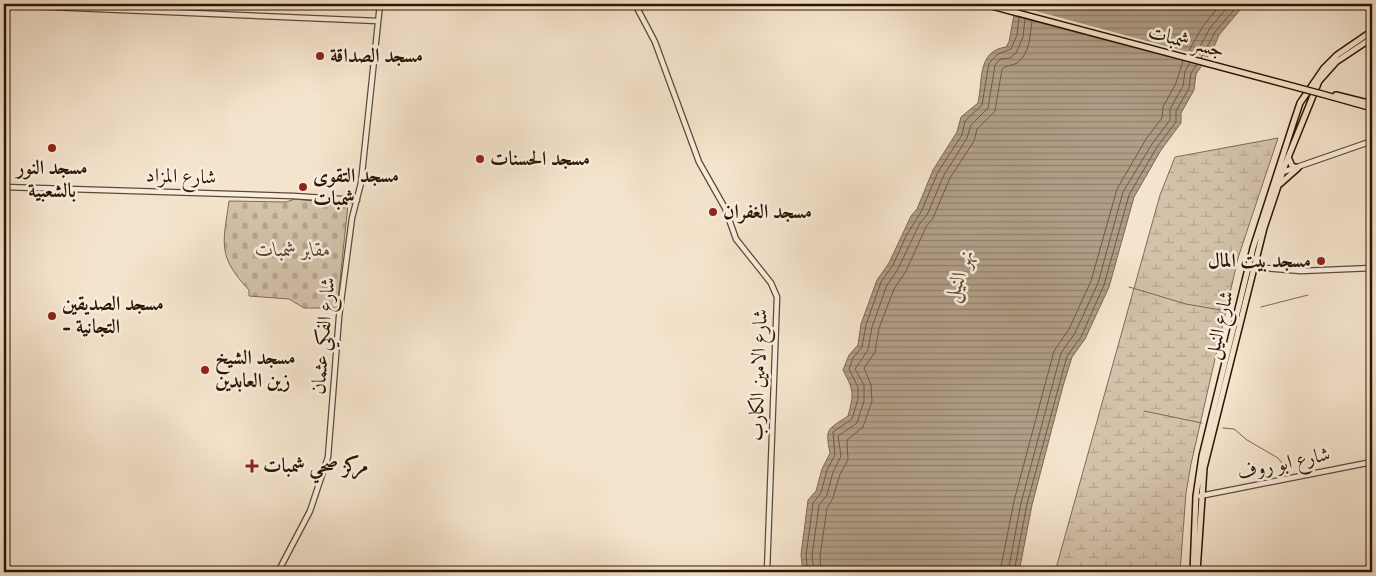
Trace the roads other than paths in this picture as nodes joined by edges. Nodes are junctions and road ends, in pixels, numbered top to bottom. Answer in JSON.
{"nodes":[{"id":1,"x":380,"y":4,"type":"edge"},
{"id":2,"x":636,"y":4,"type":"edge"},
{"id":3,"x":984,"y":4,"type":"edge"},
{"id":4,"x":998,"y":4,"type":"edge"},
{"id":5,"x":4,"y":5,"type":"edge"},
{"id":6,"x":378,"y":21,"type":"junction"},
{"id":7,"x":1372,"y":31,"type":"edge"},
{"id":8,"x":1372,"y":38,"type":"edge"},
{"id":9,"x":1323,"y":93,"type":"junction"},
{"id":10,"x":1372,"y":104,"type":"edge"},
{"id":11,"x":1372,"y":108,"type":"edge"},
{"id":12,"x":1372,"y":141,"type":"edge"},
{"id":13,"x":1288,"y":156,"type":"junction"},
{"id":14,"x":1298,"y":168,"type":"junction"},
{"id":15,"x":1279,"y":173,"type":"junction"},
{"id":16,"x":1278,"y":186,"type":"junction"},
{"id":17,"x":4,"y":188,"type":"edge"},
{"id":18,"x":357,"y":200,"type":"junction"},
{"id":19,"x":1253,"y":267,"type":"junction"},
{"id":20,"x":1372,"y":268,"type":"edge"},
{"id":21,"x":1372,"y":462,"type":"edge"},
{"id":22,"x":1198,"y":496,"type":"junction"},
{"id":23,"x":278,"y":572,"type":"edge"},
{"id":24,"x":767,"y":572,"type":"edge"},
{"id":25,"x":1193,"y":572,"type":"edge"},
{"id":26,"x":1197,"y":572,"type":"edge"}],
"edges":[{"from":1,"to":6,"type":"street","name":"شارع الفكي عثمان"},
{"from":2,"to":24,"type":"street","name":"شارع الامين الكارب"},
{"from":3,"to":9,"type":"main road","name":"جسر شمبات","bridge":true},
{"from":4,"to":9,"type":"main road","name":"جسر شمبات","bridge":true},
{"from":5,"to":6,"type":"street"},
{"from":6,"to":18,"type":"street","name":"شارع الفكي عثمان"},
{"from":7,"to":15,"type":"main road","name":"شارع النيل"},
{"from":8,"to":13,"type":"main road","name":"شارع النيل"},
{"from":9,"to":10,"type":"main road"},
{"from":9,"to":11,"type":"main road"},
{"from":12,"to":14,"type":"street"},
{"from":13,"to":14,"type":"main road"},
{"from":13,"to":15,"type":"main road","name":"شارع النيل"},
{"from":14,"to":15,"type":"street"},
{"from":14,"to":16,"type":"main road"},
{"from":15,"to":16,"type":"main road","name":"شارع النيل"},
{"from":15,"to":22,"type":"main road","name":"شارع النيل"},
{"from":16,"to":19,"type":"main road","name":"شارع النيل"},
{"from":17,"to":18,"type":"street","name":"شارع المزاد"},
{"from":18,"to":23,"type":"street","name":"شارع الفكي عثمان"},
{"from":19,"to":20,"type":"street"},
{"from":19,"to":22,"type":"main road","name":"شارع النيل"},
{"from":21,"to":22,"type":"street","name":"شارع ابو روف"},
{"from":22,"to":25,"type":"main road","name":"شارع النيل"},
{"from":22,"to":26,"type":"main road","name":"شارع النيل"}]}
